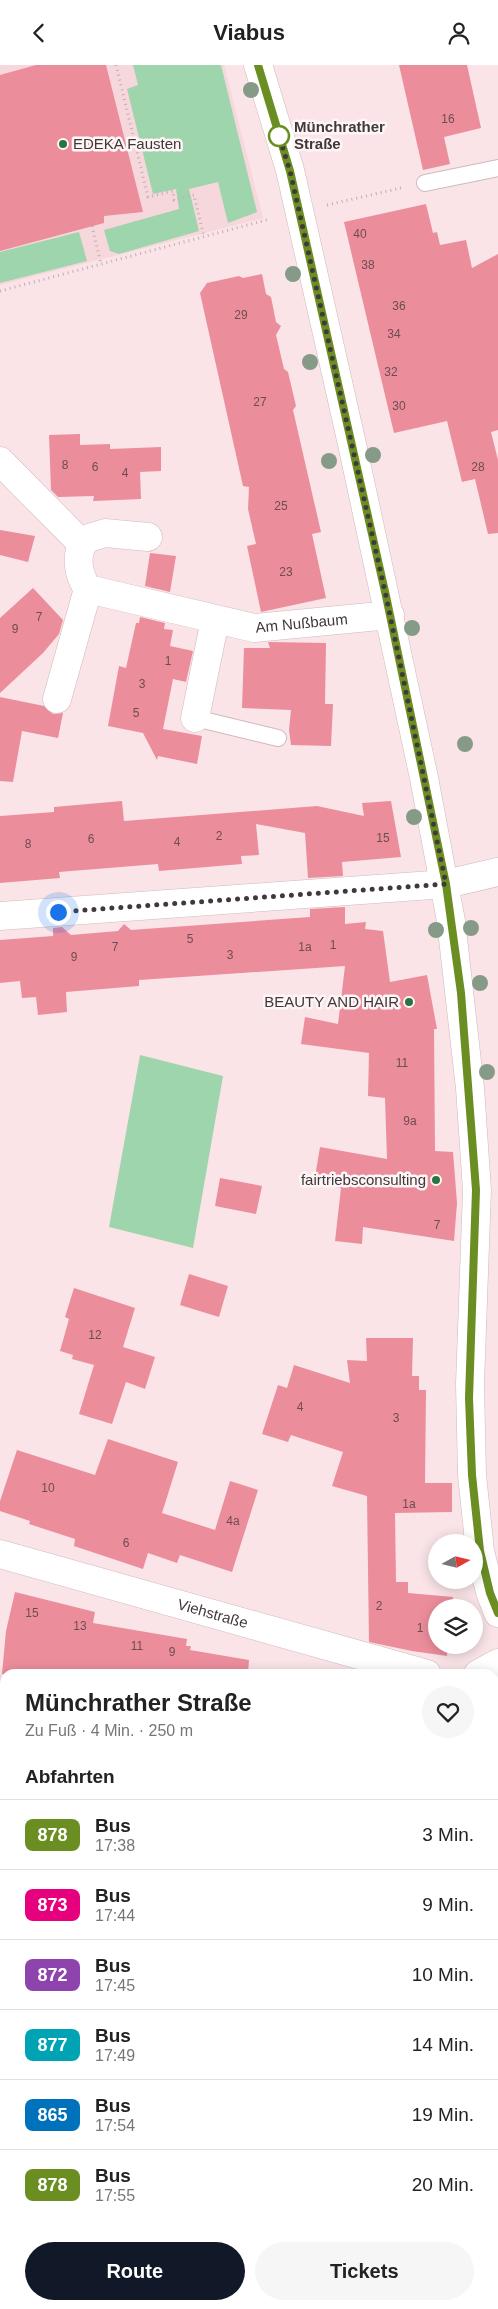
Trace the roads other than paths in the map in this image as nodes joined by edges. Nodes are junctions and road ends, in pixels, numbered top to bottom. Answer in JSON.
{"nodes":[{"id":1,"x":258,"y":65,"type":"edge"},
{"id":2,"x":275,"y":65,"type":"edge"},
{"id":3,"x":498,"y":168,"type":"edge"},
{"id":4,"x":290,"y":171,"type":"junction"},
{"id":5,"x":425,"y":183,"type":"road end"},
{"id":6,"x":0,"y":461,"type":"edge"},
{"id":7,"x":148,"y":537,"type":"dead end"},
{"id":8,"x":82,"y":544,"type":"junction"},
{"id":9,"x":88,"y":589,"type":"junction"},
{"id":10,"x":390,"y":615,"type":"junction"},
{"id":11,"x":215,"y":620,"type":"junction"},
{"id":12,"x":57,"y":699,"type":"dead end"},
{"id":13,"x":194,"y":717,"type":"joint"},
{"id":14,"x":278,"y":738,"type":"dead end"},
{"id":15,"x":498,"y":872,"type":"edge"},
{"id":16,"x":446,"y":884,"type":"junction"},
{"id":17,"x":0,"y":916,"type":"edge"},
{"id":18,"x":0,"y":1554,"type":"edge"},
{"id":19,"x":498,"y":1613,"type":"edge"},
{"id":20,"x":409,"y":1669,"type":"edge"}],
"edges":[{"from":1,"to":4,"type":"street"},
{"from":2,"to":4,"type":"street"},
{"from":3,"to":5,"type":"lane"},
{"from":4,"to":10,"type":"street"},
{"from":6,"to":8,"type":"street"},
{"from":7,"to":8,"type":"street"},
{"from":8,"to":9,"type":"street"},
{"from":9,"to":11,"type":"street","name":"Am Nußbaum"},
{"from":9,"to":12,"type":"street"},
{"from":10,"to":11,"type":"street","name":"Am Nußbaum"},
{"from":10,"to":16,"type":"street"},
{"from":11,"to":13,"type":"street"},
{"from":13,"to":14,"type":"lane"},
{"from":15,"to":16,"type":"street"},
{"from":16,"to":17,"type":"street"},
{"from":16,"to":19,"type":"street"},
{"from":18,"to":20,"type":"street","name":"Viehstraße"}]}
